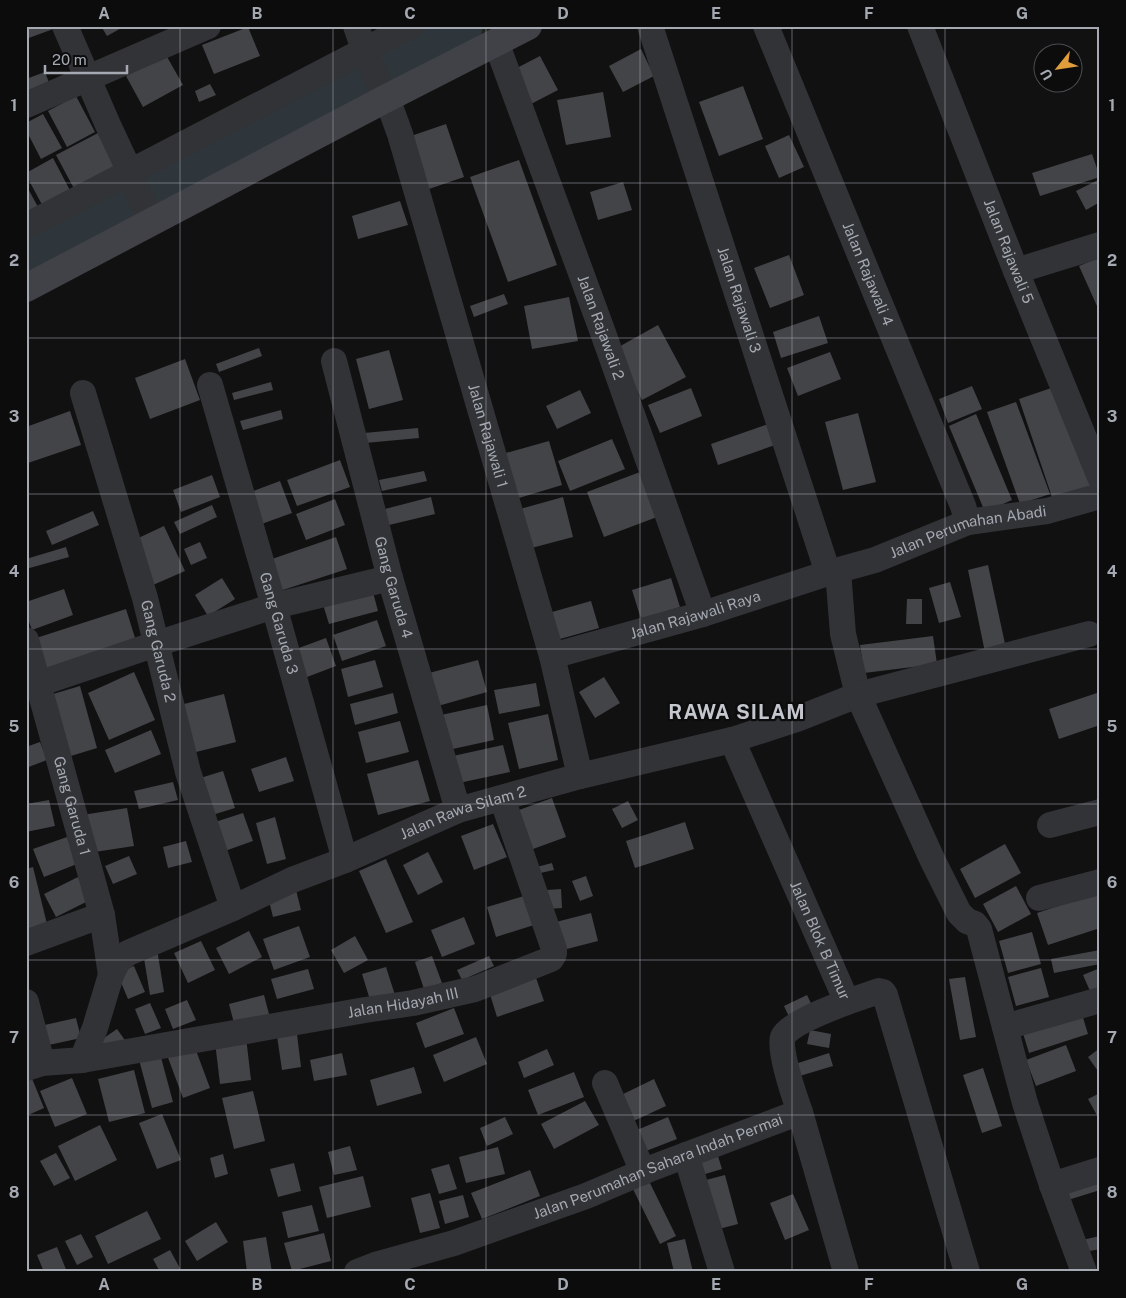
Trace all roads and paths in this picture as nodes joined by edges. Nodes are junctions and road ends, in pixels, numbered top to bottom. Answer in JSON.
{"nodes":[{"id":1,"x":66,"y":26,"type":"edge"},
{"id":2,"x":208,"y":26,"type":"edge"},
{"id":3,"x":356,"y":26,"type":"edge"},
{"id":4,"x":411,"y":26,"type":"edge"},
{"id":5,"x":528,"y":26,"type":"edge"},
{"id":6,"x":650,"y":26,"type":"edge"},
{"id":7,"x":766,"y":26,"type":"edge"},
{"id":8,"x":920,"y":26,"type":"edge"},
{"id":9,"x":496,"y":42,"type":"junction"},
{"id":10,"x":365,"y":54,"type":"junction"},
{"id":11,"x":88,"y":78,"type":"junction"},
{"id":12,"x":383,"y":91,"type":"junction"},
{"id":13,"x":26,"y":105,"type":"edge"},
{"id":14,"x":132,"y":177,"type":"junction"},
{"id":15,"x":150,"y":216,"type":"junction"},
{"id":16,"x":26,"y":226,"type":"edge"},
{"id":17,"x":1100,"y":245,"type":"edge"},
{"id":18,"x":1016,"y":271,"type":"junction"},
{"id":19,"x":26,"y":288,"type":"edge"},
{"id":20,"x":334,"y":361,"type":"dead end"},
{"id":21,"x":210,"y":385,"type":"dead end"},
{"id":22,"x":83,"y":393,"type":"dead end"},
{"id":23,"x":1100,"y":478,"type":"edge"},
{"id":24,"x":1100,"y":496,"type":"edge"},
{"id":25,"x":968,"y":522,"type":"junction"},
{"id":26,"x":833,"y":572,"type":"junction"},
{"id":27,"x":390,"y":578,"type":"junction"},
{"id":28,"x":274,"y":606,"type":"junction"},
{"id":29,"x":703,"y":614,"type":"junction"},
{"id":30,"x":1089,"y":634,"type":"dead end"},
{"id":31,"x":26,"y":640,"type":"edge"},
{"id":32,"x":156,"y":644,"type":"junction"},
{"id":33,"x":552,"y":656,"type":"junction"},
{"id":34,"x":32,"y":685,"type":"edge"},
{"id":35,"x":858,"y":695,"type":"junction"},
{"id":36,"x":732,"y":740,"type":"junction"},
{"id":37,"x":580,"y":776,"type":"junction"},
{"id":38,"x":502,"y":798,"type":"junction"},
{"id":39,"x":458,"y":810,"type":"junction"},
{"id":40,"x":1100,"y":812,"type":"edge"},
{"id":41,"x":1050,"y":825,"type":"dead end"},
{"id":42,"x":345,"y":860,"type":"junction"},
{"id":43,"x":1100,"y":882,"type":"edge"},
{"id":44,"x":1039,"y":898,"type":"dead end"},
{"id":45,"x":233,"y":908,"type":"junction"},
{"id":46,"x":102,"y":915,"type":"junction"},
{"id":47,"x":26,"y":943,"type":"edge"},
{"id":48,"x":111,"y":975,"type":"junction"},
{"id":49,"x":1100,"y":1000,"type":"edge"},
{"id":50,"x":26,"y":1002,"type":"edge"},
{"id":51,"x":847,"y":1002,"type":"junction"},
{"id":52,"x":1005,"y":1027,"type":"junction"},
{"id":53,"x":82,"y":1060,"type":"junction"},
{"id":54,"x":34,"y":1066,"type":"edge"},
{"id":55,"x":605,"y":1083,"type":"dead end"},
{"id":56,"x":800,"y":1112,"type":"junction"},
{"id":57,"x":686,"y":1156,"type":"junction"},
{"id":58,"x":1100,"y":1170,"type":"edge"},
{"id":59,"x":643,"y":1172,"type":"junction"},
{"id":60,"x":1052,"y":1185,"type":"junction"},
{"id":61,"x":357,"y":1272,"type":"edge"},
{"id":62,"x":722,"y":1272,"type":"edge"},
{"id":63,"x":846,"y":1272,"type":"edge"},
{"id":64,"x":968,"y":1272,"type":"edge"},
{"id":65,"x":1084,"y":1272,"type":"edge"}],
"edges":[{"from":1,"to":11,"type":"street"},
{"from":2,"to":11,"type":"street"},
{"from":3,"to":10,"type":"street","name":"Jalan Rajawali 1"},
{"from":4,"to":10,"type":"street"},
{"from":5,"to":9,"type":"street"},
{"from":6,"to":26,"type":"street","name":"Jalan Rajawali 3"},
{"from":7,"to":25,"type":"street","name":"Jalan Rajawali 4"},
{"from":8,"to":18,"type":"street","name":"Jalan Rajawali 5"},
{"from":9,"to":12,"type":"street"},
{"from":9,"to":29,"type":"street","name":"Jalan Rajawali 2"},
{"from":10,"to":12,"type":"street","name":"Jalan Rajawali 1"},
{"from":10,"to":14,"type":"street"},
{"from":11,"to":13,"type":"street"},
{"from":11,"to":14,"type":"street"},
{"from":12,"to":15,"type":"street"},
{"from":12,"to":33,"type":"street","name":"Jalan Rajawali 1"},
{"from":14,"to":15,"type":"street"},
{"from":14,"to":16,"type":"street"},
{"from":15,"to":19,"type":"street"},
{"from":17,"to":18,"type":"street"},
{"from":18,"to":23,"type":"street","name":"Jalan Rajawali 5"},
{"from":20,"to":27,"type":"street","name":"Gang Garuda 4"},
{"from":21,"to":28,"type":"street","name":"Gang Garuda 3"},
{"from":22,"to":32,"type":"street","name":"Gang Garuda 2"},
{"from":24,"to":25,"type":"street","name":"Jalan Perumahan Abadi"},
{"from":25,"to":26,"type":"street","name":"Jalan Perumahan Abadi"},
{"from":26,"to":29,"type":"street","name":"Jalan Rajawali Raya"},
{"from":26,"to":35,"type":"street"},
{"from":27,"to":28,"type":"street"},
{"from":27,"to":39,"type":"street","name":"Gang Garuda 4"},
{"from":28,"to":32,"type":"street"},
{"from":28,"to":42,"type":"street","name":"Gang Garuda 3"},
{"from":29,"to":33,"type":"street","name":"Jalan Rajawali Raya"},
{"from":30,"to":35,"type":"street","name":"Jalan Rawa Silam 2"},
{"from":31,"to":34,"type":"street","name":"Gang Garuda 1"},
{"from":32,"to":34,"type":"street"},
{"from":32,"to":45,"type":"street","name":"Gang Garuda 2"},
{"from":33,"to":37,"type":"street","name":"Jalan Rajawali 1"},
{"from":34,"to":46,"type":"street","name":"Gang Garuda 1"},
{"from":35,"to":36,"type":"street","name":"Jalan Rawa Silam 2"},
{"from":35,"to":52,"type":"street"},
{"from":36,"to":37,"type":"street","name":"Jalan Rawa Silam 2"},
{"from":36,"to":51,"type":"street","name":"Jalan Blok B Timur"},
{"from":37,"to":38,"type":"street","name":"Jalan Rawa Silam 2"},
{"from":38,"to":39,"type":"street","name":"Jalan Rawa Silam 2"},
{"from":38,"to":53,"type":"street","name":"Jalan Hidayah III"},
{"from":39,"to":42,"type":"street","name":"Jalan Rawa Silam 2"},
{"from":40,"to":41,"type":"street"},
{"from":42,"to":45,"type":"street","name":"Jalan Rawa Silam 2"},
{"from":43,"to":44,"type":"street"},
{"from":45,"to":48,"type":"street","name":"Jalan Rawa Silam 2"},
{"from":46,"to":47,"type":"street"},
{"from":46,"to":48,"type":"street","name":"Gang Garuda 1"},
{"from":48,"to":53,"type":"street","name":"Jalan Rawa Silam 2"},
{"from":49,"to":52,"type":"street"},
{"from":50,"to":54,"type":"street"},
{"from":51,"to":56,"type":"street"},
{"from":51,"to":64,"type":"street","name":"Jalan Blok B Timur"},
{"from":52,"to":60,"type":"street"},
{"from":53,"to":54,"type":"street"},
{"from":55,"to":59,"type":"street"},
{"from":56,"to":57,"type":"street","name":"Jalan Perumahan Sahara Indah Permai"},
{"from":56,"to":63,"type":"street","name":"Jalan Perumahan Sahara Indah Permai"},
{"from":57,"to":59,"type":"street","name":"Jalan Perumahan Sahara Indah Permai"},
{"from":57,"to":62,"type":"street"},
{"from":58,"to":60,"type":"street"},
{"from":59,"to":61,"type":"street","name":"Jalan Perumahan Sahara Indah Permai"},
{"from":60,"to":65,"type":"street"}]}
